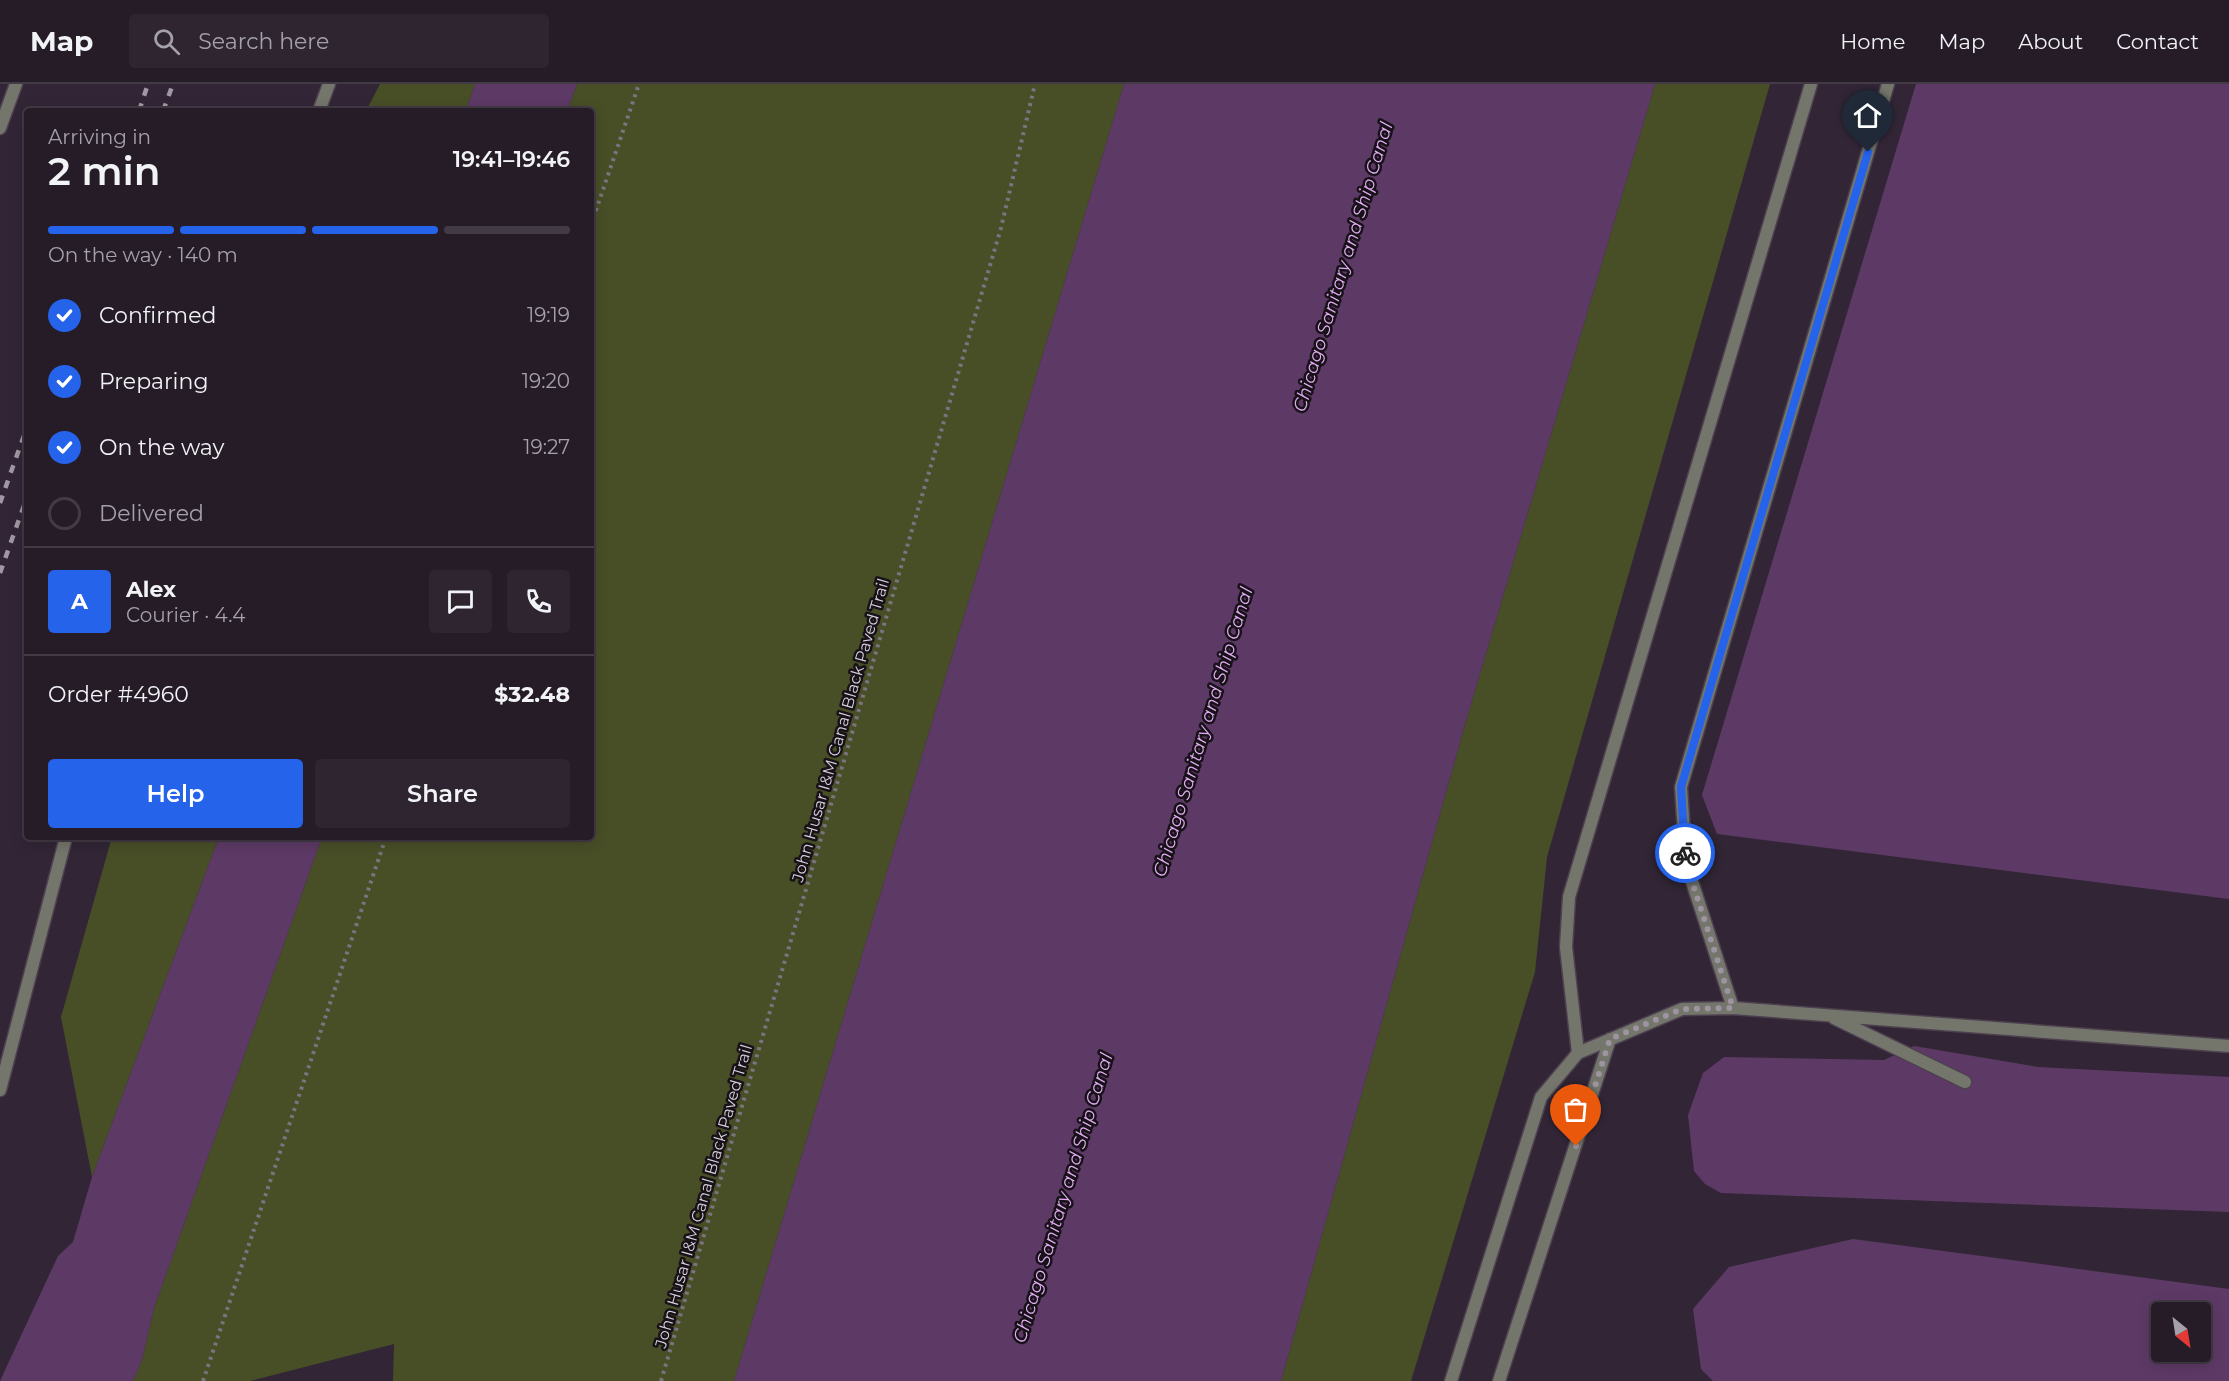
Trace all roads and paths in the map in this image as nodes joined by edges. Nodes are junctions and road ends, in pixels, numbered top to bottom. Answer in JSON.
{"nodes":[{"id":1,"x":16,"y":84,"type":"edge"},
{"id":2,"x":329,"y":84,"type":"edge"},
{"id":3,"x":639,"y":84,"type":"edge"},
{"id":4,"x":1035,"y":84,"type":"edge"},
{"id":5,"x":1811,"y":84,"type":"edge"},
{"id":6,"x":1888,"y":84,"type":"edge"},
{"id":7,"x":320,"y":108,"type":"edge"},
{"id":8,"x":0,"y":128,"type":"edge"},
{"id":9,"x":594,"y":216,"type":"edge"},
{"id":10,"x":65,"y":840,"type":"edge"},
{"id":11,"x":385,"y":840,"type":"edge"},
{"id":12,"x":1733,"y":1008,"type":"junction"},
{"id":13,"x":1829,"y":1015,"type":"junction"},
{"id":14,"x":2229,"y":1038,"type":"edge"},
{"id":15,"x":1610,"y":1039,"type":"junction"},
{"id":16,"x":2212,"y":1045,"type":"junction"},
{"id":17,"x":2229,"y":1046,"type":"edge"},
{"id":18,"x":1578,"y":1053,"type":"junction"},
{"id":19,"x":1965,"y":1082,"type":"dead end"},
{"id":20,"x":0,"y":1090,"type":"edge"},
{"id":21,"x":203,"y":1381,"type":"edge"},
{"id":22,"x":661,"y":1381,"type":"edge"},
{"id":23,"x":1451,"y":1381,"type":"edge"},
{"id":24,"x":1499,"y":1381,"type":"edge"}],
"edges":[{"from":1,"to":8,"type":"street"},
{"from":2,"to":7,"type":"street"},
{"from":3,"to":9,"type":"path"},
{"from":4,"to":22,"type":"path","name":"John Husar I&M Canal Black Paved Trail"},
{"from":5,"to":18,"type":"street"},
{"from":6,"to":12,"type":"street"},
{"from":10,"to":20,"type":"street"},
{"from":11,"to":21,"type":"path"},
{"from":12,"to":13,"type":"street"},
{"from":12,"to":15,"type":"street"},
{"from":13,"to":16,"type":"street"},
{"from":13,"to":19,"type":"street"},
{"from":14,"to":16,"type":"street"},
{"from":15,"to":18,"type":"street"},
{"from":15,"to":24,"type":"street"},
{"from":16,"to":17,"type":"street"},
{"from":18,"to":23,"type":"street"}]}
